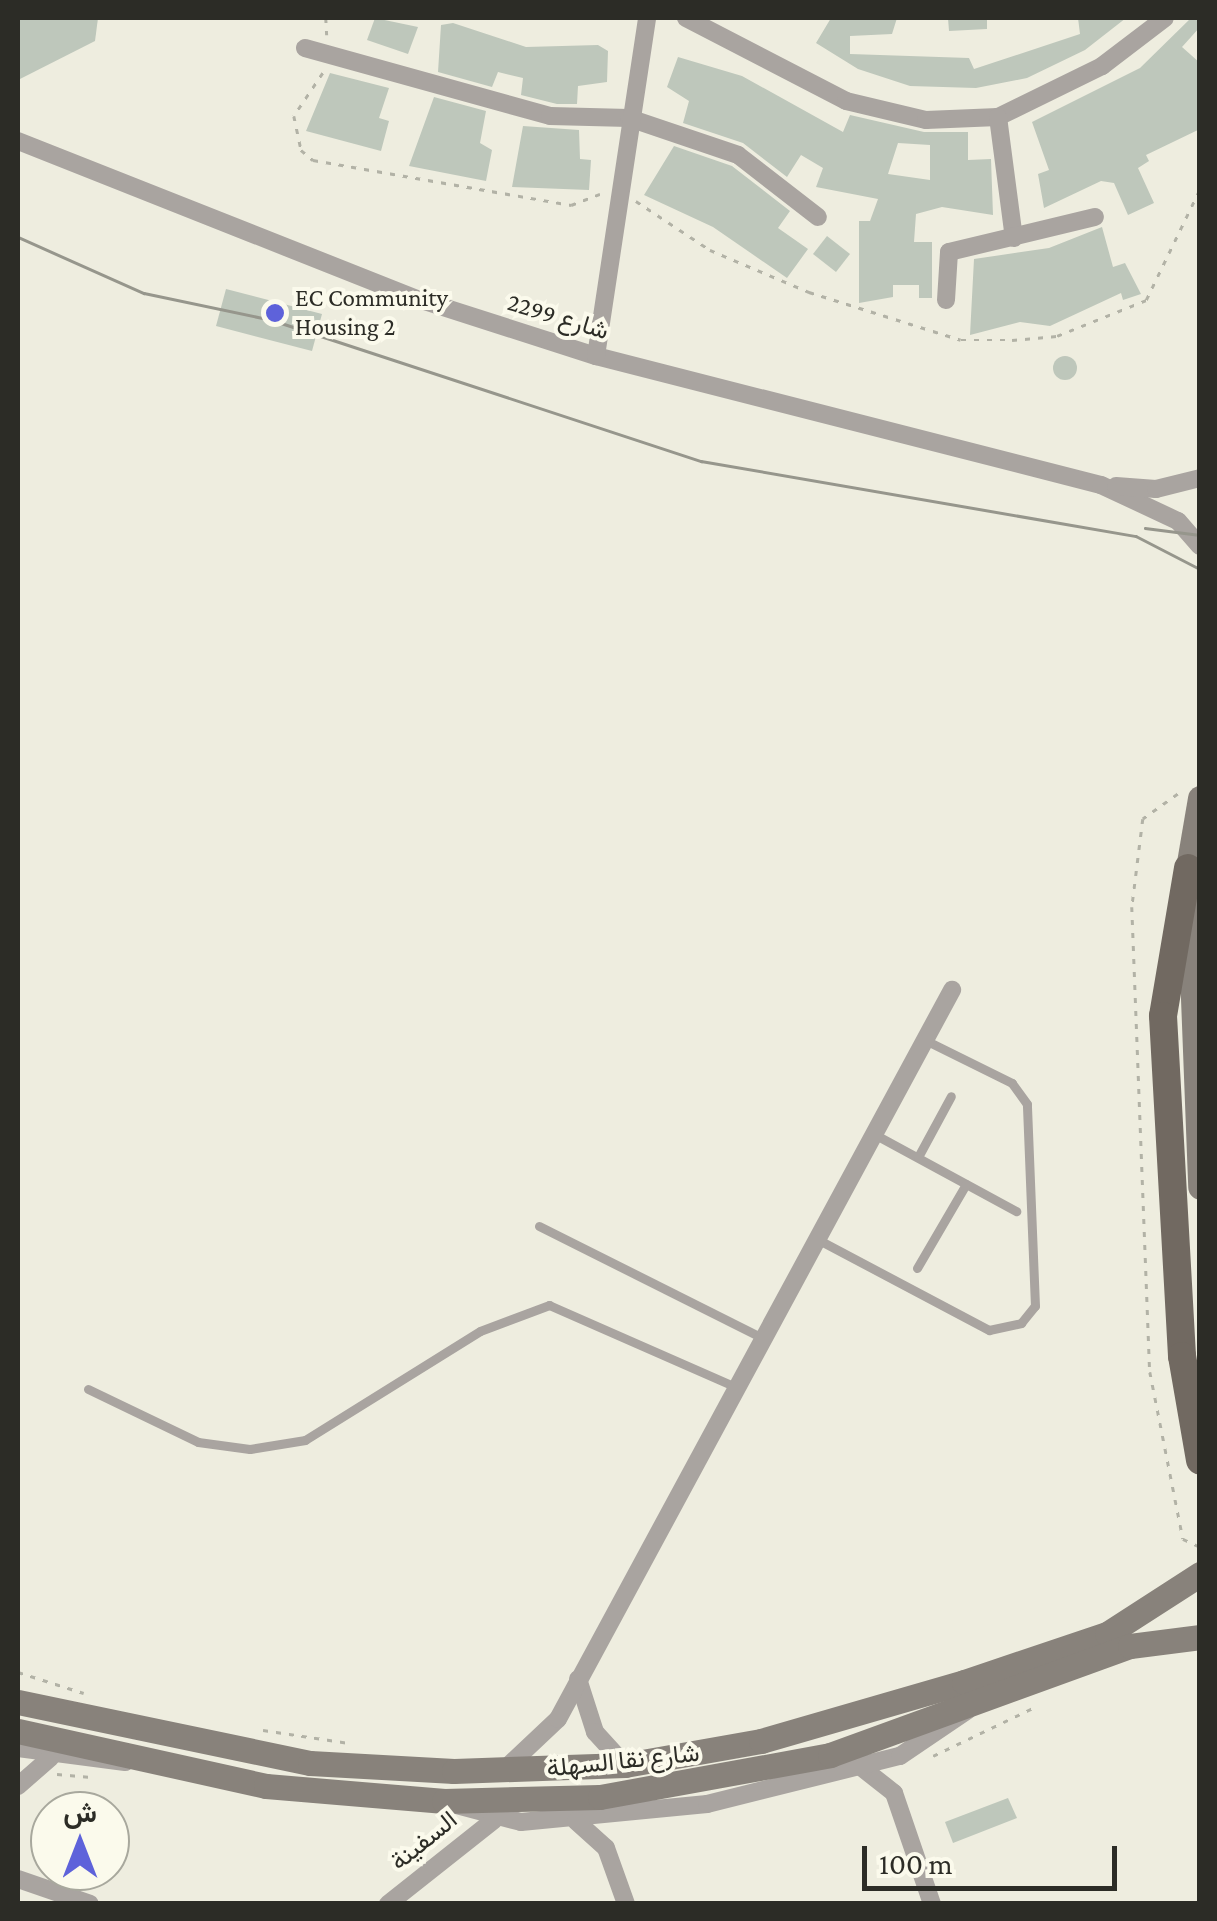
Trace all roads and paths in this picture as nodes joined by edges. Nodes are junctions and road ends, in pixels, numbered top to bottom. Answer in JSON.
{"nodes":[{"id":1,"x":326,"y":18,"type":"edge"},
{"id":2,"x":647,"y":18,"type":"edge"},
{"id":3,"x":686,"y":18,"type":"edge"},
{"id":4,"x":1165,"y":18,"type":"edge"},
{"id":5,"x":305,"y":48,"type":"dead end"},
{"id":6,"x":326,"y":55,"type":"junction"},
{"id":7,"x":998,"y":117,"type":"junction"},
{"id":8,"x":629,"y":118,"type":"junction"},
{"id":9,"x":18,"y":141,"type":"edge"},
{"id":10,"x":1200,"y":189,"type":"edge"},
{"id":11,"x":622,"y":194,"type":"junction"},
{"id":12,"x":818,"y":217,"type":"dead end"},
{"id":13,"x":1094,"y":218,"type":"dead end"},
{"id":14,"x":1014,"y":238,"type":"junction"},
{"id":15,"x":946,"y":300,"type":"dead end"},
{"id":16,"x":596,"y":356,"type":"junction"},
{"id":17,"x":1200,"y":478,"type":"edge"},
{"id":18,"x":1101,"y":485,"type":"junction"},
{"id":19,"x":1200,"y":546,"type":"edge"},
{"id":20,"x":1200,"y":798,"type":"edge"},
{"id":21,"x":1188,"y":868,"type":"junction"},
{"id":22,"x":952,"y":990,"type":"dead end"},
{"id":23,"x":925,"y":1040,"type":"junction"},
{"id":24,"x":951,"y":1096,"type":"dead end"},
{"id":25,"x":874,"y":1134,"type":"junction"},
{"id":26,"x":918,"y":1157,"type":"junction"},
{"id":27,"x":966,"y":1184,"type":"junction"},
{"id":28,"x":1200,"y":1187,"type":"edge"},
{"id":29,"x":1016,"y":1211,"type":"dead end"},
{"id":30,"x":539,"y":1226,"type":"dead end"},
{"id":31,"x":816,"y":1240,"type":"junction"},
{"id":32,"x":918,"y":1268,"type":"dead end"},
{"id":33,"x":763,"y":1338,"type":"junction"},
{"id":34,"x":736,"y":1387,"type":"junction"},
{"id":35,"x":88,"y":1389,"type":"dead end"},
{"id":36,"x":1200,"y":1460,"type":"edge"},
{"id":37,"x":1200,"y":1574,"type":"edge"},
{"id":38,"x":1200,"y":1600,"type":"edge"},
{"id":39,"x":1107,"y":1634,"type":"junction"},
{"id":40,"x":1200,"y":1636,"type":"edge"},
{"id":41,"x":18,"y":1672,"type":"edge"},
{"id":42,"x":578,"y":1678,"type":"junction"},
{"id":43,"x":96,"y":1696,"type":"dead end"},
{"id":44,"x":18,"y":1702,"type":"edge"},
{"id":45,"x":973,"y":1704,"type":"junction"},
{"id":46,"x":258,"y":1730,"type":"dead end"},
{"id":47,"x":18,"y":1732,"type":"edge"},
{"id":48,"x":365,"y":1744,"type":"dead end"},
{"id":49,"x":18,"y":1748,"type":"edge"},
{"id":50,"x":900,"y":1756,"type":"junction"},
{"id":51,"x":50,"y":1758,"type":"junction"},
{"id":52,"x":138,"y":1761,"type":"junction"},
{"id":53,"x":624,"y":1765,"type":"junction"},
{"id":54,"x":861,"y":1768,"type":"junction"},
{"id":55,"x":501,"y":1771,"type":"junction"},
{"id":56,"x":18,"y":1786,"type":"edge"},
{"id":57,"x":894,"y":1793,"type":"junction"},
{"id":58,"x":444,"y":1801,"type":"junction"},
{"id":59,"x":622,"y":1816,"type":"junction"},
{"id":60,"x":494,"y":1820,"type":"junction"},
{"id":61,"x":576,"y":1821,"type":"junction"},
{"id":62,"x":606,"y":1848,"type":"junction"},
{"id":63,"x":18,"y":1879,"type":"edge"},
{"id":64,"x":90,"y":1904,"type":"edge"},
{"id":65,"x":388,"y":1904,"type":"edge"},
{"id":66,"x":626,"y":1904,"type":"edge"},
{"id":67,"x":932,"y":1904,"type":"edge"}],
"edges":[{"from":1,"to":6,"type":"path"},
{"from":2,"to":8,"type":"street"},
{"from":3,"to":7,"type":"street"},
{"from":4,"to":7,"type":"street"},
{"from":5,"to":6,"type":"street"},
{"from":6,"to":8,"type":"street"},
{"from":6,"to":11,"type":"path"},
{"from":7,"to":14,"type":"street"},
{"from":8,"to":11,"type":"street"},
{"from":8,"to":12,"type":"street"},
{"from":9,"to":16,"type":"street","name":"شارع 2299"},
{"from":10,"to":11,"type":"path"},
{"from":11,"to":16,"type":"street"},
{"from":13,"to":14,"type":"street"},
{"from":14,"to":15,"type":"street"},
{"from":16,"to":18,"type":"street","name":"شارع 2299"},
{"from":17,"to":18,"type":"street","name":"شارع 2299"},
{"from":18,"to":19,"type":"street","name":"شارع 2299"},
{"from":20,"to":21,"type":"street"},
{"from":21,"to":28,"type":"street"},
{"from":21,"to":36,"type":"main road"},
{"from":22,"to":23,"type":"street"},
{"from":23,"to":25,"type":"street"},
{"from":23,"to":31,"type":"lane"},
{"from":24,"to":26,"type":"lane"},
{"from":25,"to":26,"type":"lane"},
{"from":25,"to":31,"type":"street"},
{"from":26,"to":27,"type":"lane"},
{"from":27,"to":29,"type":"lane"},
{"from":27,"to":32,"type":"lane"},
{"from":30,"to":33,"type":"lane"},
{"from":31,"to":33,"type":"street"},
{"from":33,"to":34,"type":"street"},
{"from":34,"to":35,"type":"lane"},
{"from":34,"to":42,"type":"street"},
{"from":37,"to":39,"type":"street","name":"شارع نقا السهلة"},
{"from":38,"to":39,"type":"street"},
{"from":39,"to":53,"type":"street","name":"شارع نقا السهلة"},
{"from":40,"to":45,"type":"street","name":"شارع نقا السهلة"},
{"from":41,"to":43,"type":"path"},
{"from":42,"to":53,"type":"street"},
{"from":42,"to":55,"type":"street"},
{"from":44,"to":55,"type":"street","name":"شارع نقا السهلة"},
{"from":45,"to":50,"type":"street","name":"شارع نقا السهلة"},
{"from":45,"to":58,"type":"street","name":"شارع نقا السهلة"},
{"from":46,"to":48,"type":"path"},
{"from":47,"to":52,"type":"street","name":"شارع نقا السهلة"},
{"from":49,"to":51,"type":"street"},
{"from":50,"to":54,"type":"street","name":"شارع نقا السهلة"},
{"from":50,"to":57,"type":"street"},
{"from":51,"to":52,"type":"street"},
{"from":51,"to":56,"type":"street"},
{"from":52,"to":58,"type":"street","name":"شارع نقا السهلة"},
{"from":53,"to":55,"type":"street","name":"شارع نقا السهلة"},
{"from":54,"to":57,"type":"street"},
{"from":54,"to":59,"type":"street","name":"شارع نقا السهلة"},
{"from":57,"to":67,"type":"street"},
{"from":58,"to":60,"type":"street","name":"شارع نقا السهلة"},
{"from":59,"to":61,"type":"street","name":"شارع نقا السهلة"},
{"from":59,"to":62,"type":"street"},
{"from":60,"to":61,"type":"street","name":"شارع نقا السهلة"},
{"from":60,"to":65,"type":"street","name":"السفينة"},
{"from":61,"to":62,"type":"street"},
{"from":62,"to":66,"type":"street"},
{"from":63,"to":64,"type":"street"}]}
